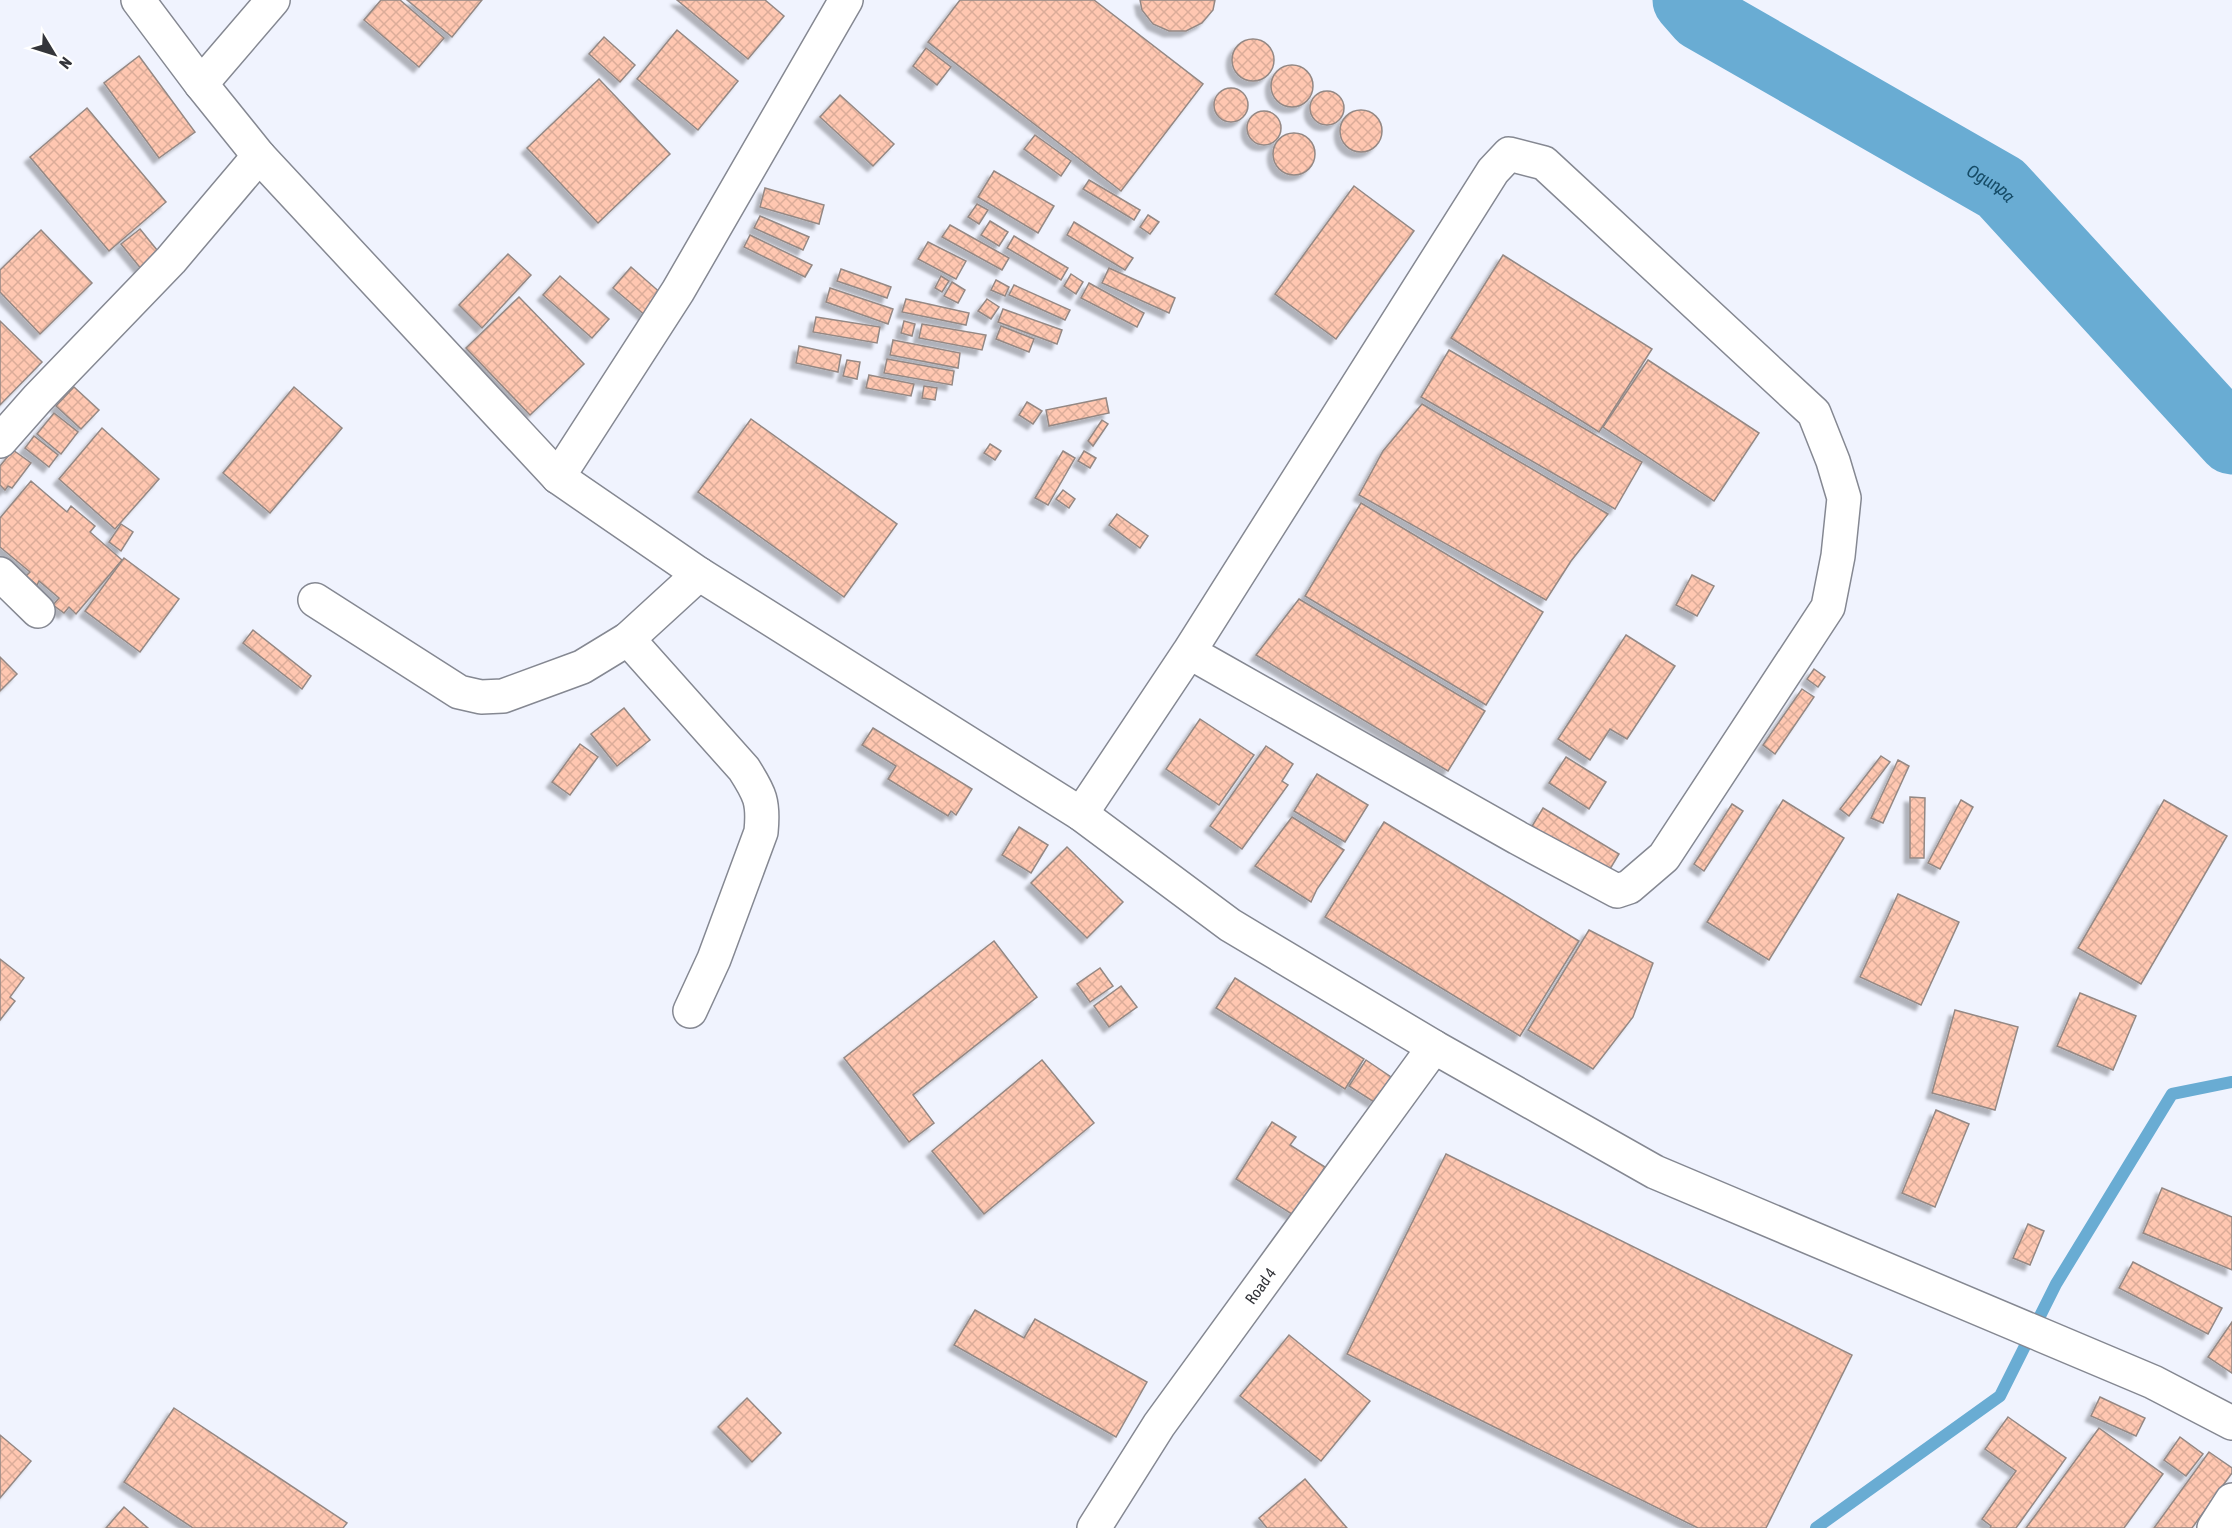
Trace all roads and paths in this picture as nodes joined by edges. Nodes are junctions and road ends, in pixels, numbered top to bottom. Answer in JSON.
{"nodes":[{"id":1,"x":138,"y":0,"type":"edge"},
{"id":2,"x":273,"y":0,"type":"edge"},
{"id":3,"x":846,"y":0,"type":"edge"},
{"id":4,"x":201,"y":84,"type":"junction"},
{"id":5,"x":259,"y":156,"type":"junction"},
{"id":6,"x":0,"y":441,"type":"edge"},
{"id":7,"x":558,"y":477,"type":"junction"},
{"id":8,"x":0,"y":574,"type":"edge"},
{"id":9,"x":699,"y":574,"type":"junction"},
{"id":10,"x":315,"y":600,"type":"dead end"},
{"id":11,"x":38,"y":611,"type":"dead end"},
{"id":12,"x":628,"y":639,"type":"junction"},
{"id":13,"x":1189,"y":652,"type":"junction"},
{"id":14,"x":1081,"y":814,"type":"junction"},
{"id":15,"x":690,"y":1011,"type":"dead end"},
{"id":16,"x":1434,"y":1047,"type":"junction"},
{"id":17,"x":2232,"y":1423,"type":"edge"},
{"id":18,"x":2232,"y":1500,"type":"edge"},
{"id":19,"x":1094,"y":1528,"type":"edge"},
{"id":20,"x":2214,"y":1528,"type":"edge"}],
"edges":[{"from":1,"to":4,"type":"street"},
{"from":2,"to":4,"type":"street"},
{"from":3,"to":7,"type":"street"},
{"from":4,"to":5,"type":"street"},
{"from":5,"to":6,"type":"street"},
{"from":5,"to":7,"type":"street"},
{"from":7,"to":9,"type":"street"},
{"from":8,"to":11,"type":"street"},
{"from":9,"to":12,"type":"street"},
{"from":9,"to":14,"type":"street"},
{"from":10,"to":12,"type":"street"},
{"from":12,"to":15,"type":"street"},
{"from":13,"to":13,"type":"street"},
{"from":13,"to":14,"type":"street"},
{"from":14,"to":16,"type":"street"},
{"from":16,"to":17,"type":"street"},
{"from":16,"to":19,"type":"street","name":"Road 4"},
{"from":18,"to":20,"type":"street"}]}
